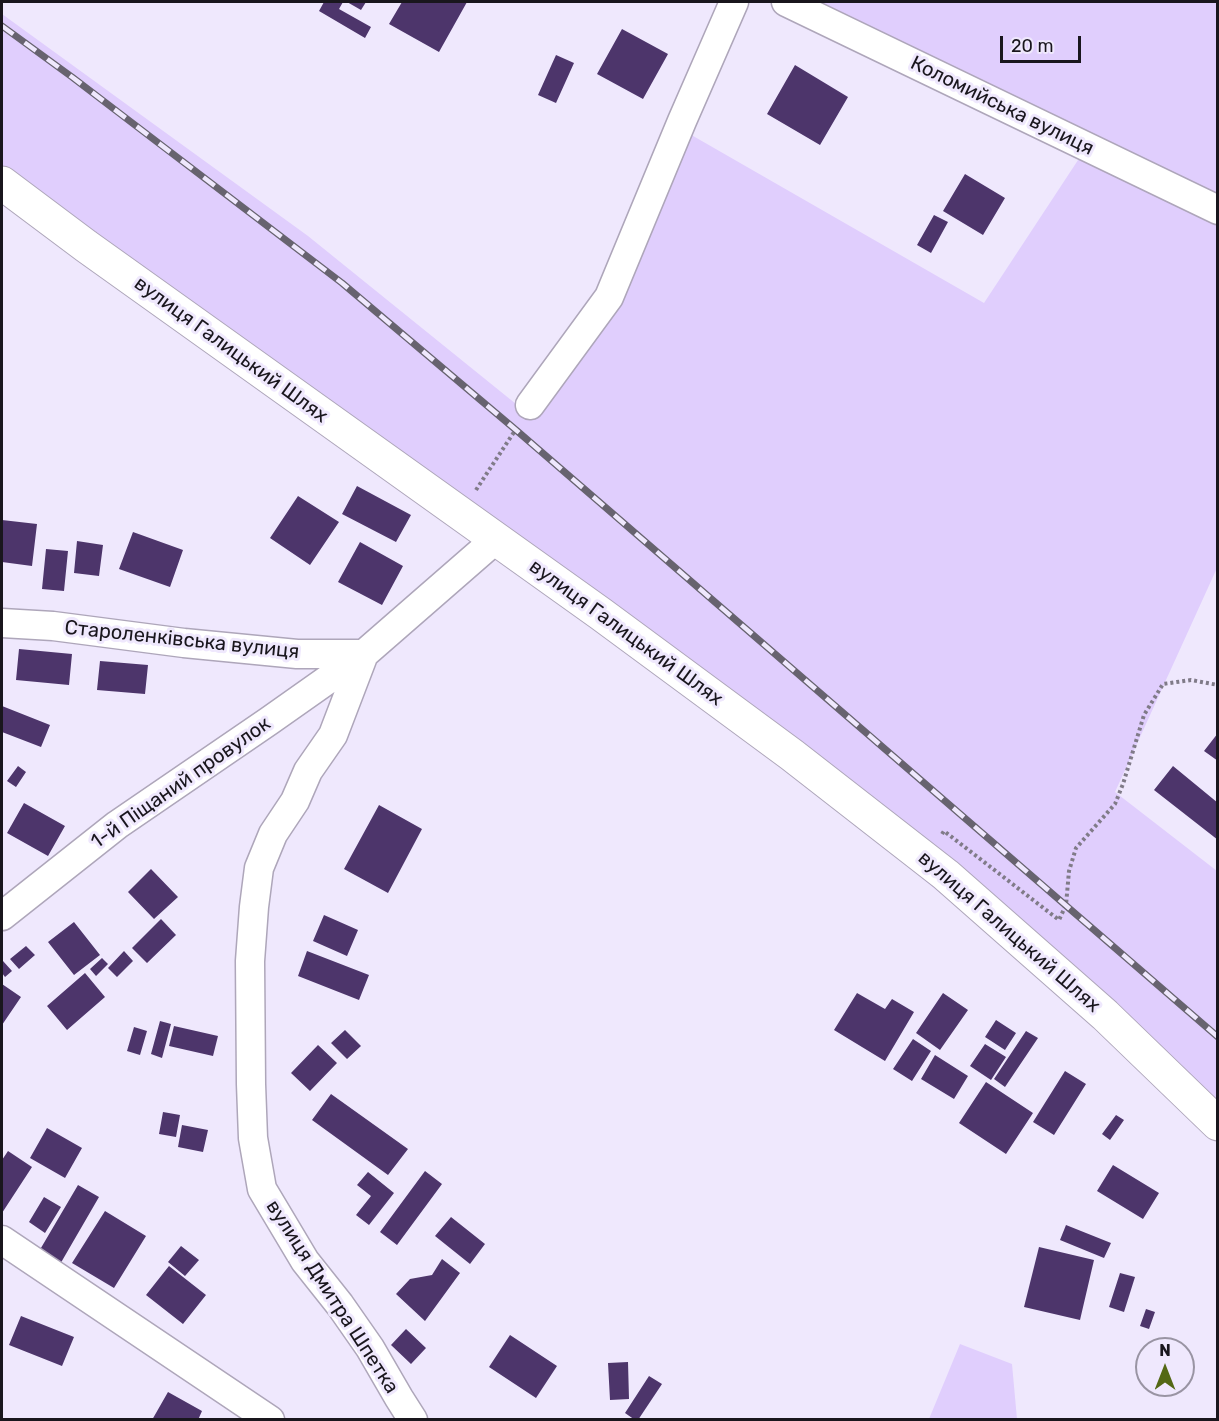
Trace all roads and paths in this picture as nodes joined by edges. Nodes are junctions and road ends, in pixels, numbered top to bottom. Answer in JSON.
{"nodes":[{"id":1,"x":734,"y":2,"type":"edge"},
{"id":2,"x":786,"y":2,"type":"edge"},
{"id":3,"x":2,"y":183,"type":"edge"},
{"id":4,"x":1218,"y":210,"type":"edge"},
{"id":5,"x":530,"y":405,"type":"joint"},
{"id":6,"x":461,"y":514,"type":"junction"},
{"id":7,"x":496,"y":539,"type":"junction"},
{"id":8,"x":2,"y":623,"type":"edge"},
{"id":9,"x":364,"y":654,"type":"junction"},
{"id":10,"x":1218,"y":685,"type":"edge"},
{"id":11,"x":922,"y":856,"type":"junction"},
{"id":12,"x":2,"y":916,"type":"edge"},
{"id":13,"x":1218,"y":1124,"type":"edge"},
{"id":14,"x":2,"y":1240,"type":"edge"},
{"id":15,"x":270,"y":1419,"type":"edge"},
{"id":16,"x":413,"y":1419,"type":"edge"}],
"edges":[{"from":1,"to":5,"type":"street"},
{"from":2,"to":4,"type":"street","name":"Коломийська вулиця"},
{"from":3,"to":6,"type":"highway","name":"вулиця Галицький Шлях"},
{"from":5,"to":6,"type":"path"},
{"from":6,"to":7,"type":"highway","name":"вулиця Галицький Шлях"},
{"from":7,"to":9,"type":"street","name":"вулиця Дмитра Шпетка"},
{"from":7,"to":11,"type":"highway","name":"вулиця Галицький Шлях"},
{"from":8,"to":9,"type":"street","name":"Староленківська вулиця"},
{"from":9,"to":12,"type":"street","name":"1-й Піщаний провулок"},
{"from":9,"to":16,"type":"street","name":"вулиця Дмитра Шпетка"},
{"from":10,"to":11,"type":"path"},
{"from":11,"to":13,"type":"highway","name":"вулиця Галицький Шлях"},
{"from":14,"to":15,"type":"street"}]}
